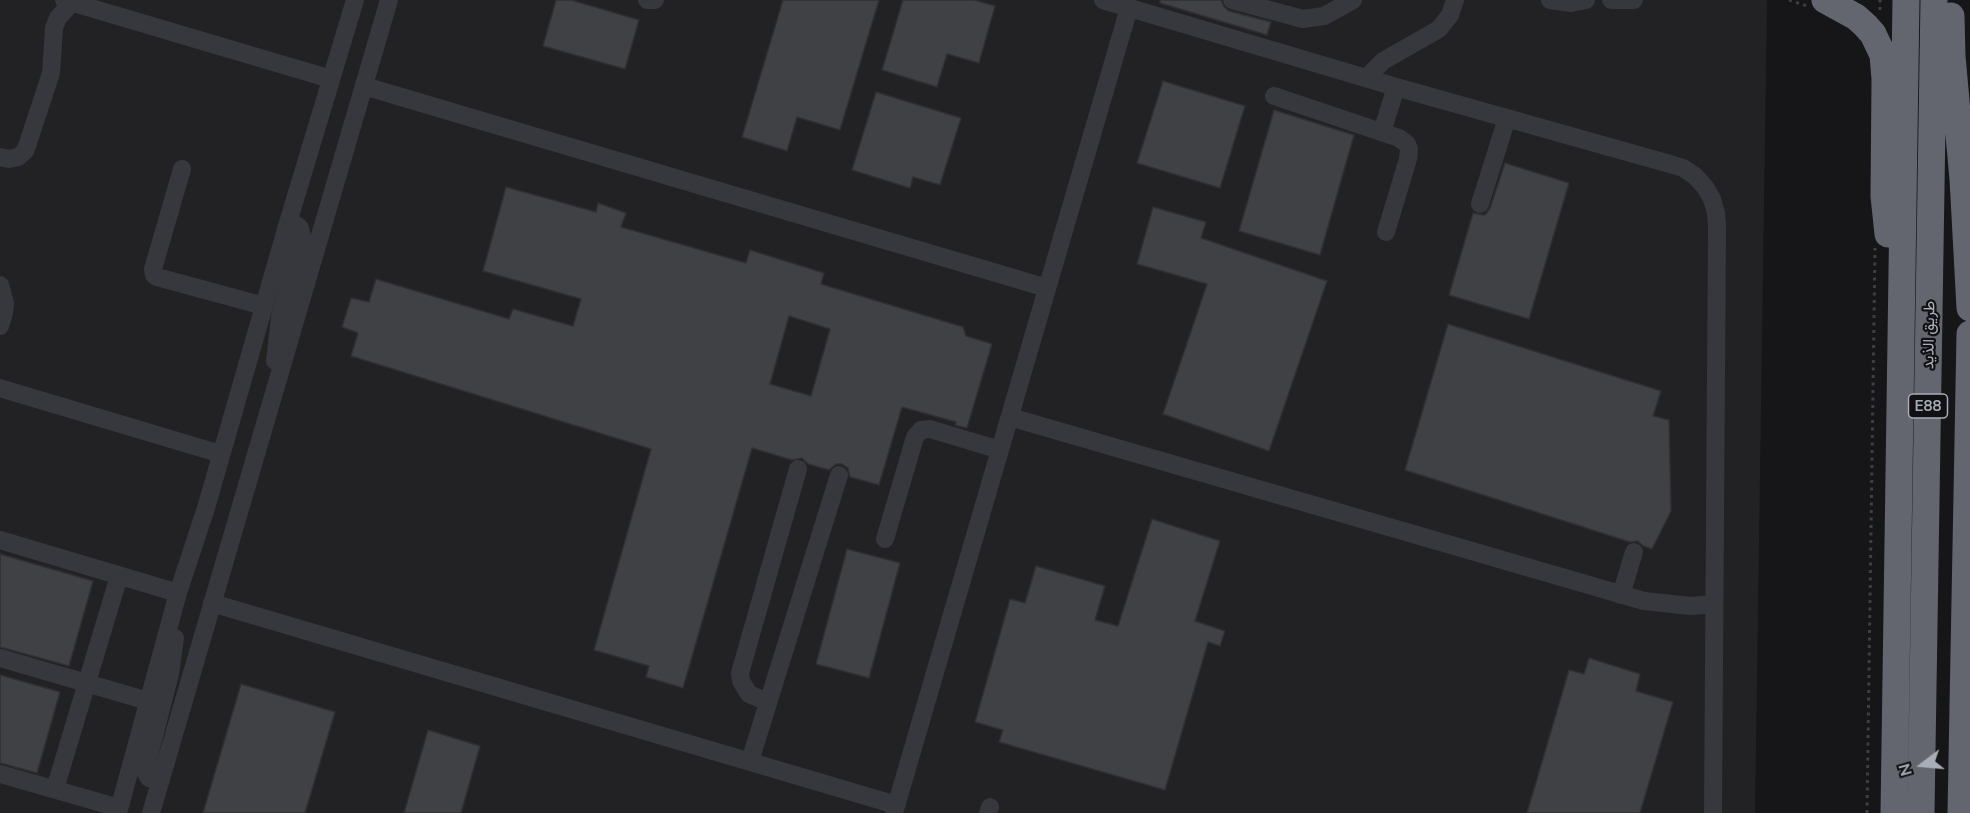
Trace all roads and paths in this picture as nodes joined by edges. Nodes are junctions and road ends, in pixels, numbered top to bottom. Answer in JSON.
{"nodes":[{"id":1,"x":355,"y":0,"type":"edge"},
{"id":2,"x":389,"y":0,"type":"edge"},
{"id":3,"x":647,"y":0,"type":"edge"},
{"id":4,"x":655,"y":0,"type":"edge"},
{"id":5,"x":1103,"y":0,"type":"edge"},
{"id":6,"x":1232,"y":0,"type":"edge"},
{"id":7,"x":1353,"y":0,"type":"edge"},
{"id":8,"x":1455,"y":0,"type":"edge"},
{"id":9,"x":1550,"y":0,"type":"edge"},
{"id":10,"x":1587,"y":0,"type":"edge"},
{"id":11,"x":1611,"y":0,"type":"edge"},
{"id":12,"x":1634,"y":0,"type":"edge"},
{"id":13,"x":1789,"y":0,"type":"edge"},
{"id":14,"x":1906,"y":0,"type":"edge"},
{"id":15,"x":1934,"y":0,"type":"edge"},
{"id":16,"x":1951,"y":0,"type":"edge"},
{"id":17,"x":68,"y":1,"type":"edge"},
{"id":18,"x":1816,"y":3,"type":"edge"},
{"id":19,"x":1129,"y":8,"type":"junction"},
{"id":20,"x":331,"y":79,"type":"junction"},
{"id":21,"x":1368,"y":79,"type":"junction"},
{"id":22,"x":364,"y":86,"type":"junction"},
{"id":23,"x":1396,"y":87,"type":"junction"},
{"id":24,"x":1274,"y":96,"type":"dead end"},
{"id":25,"x":1957,"y":108,"type":"junction"},
{"id":26,"x":1508,"y":118,"type":"junction"},
{"id":27,"x":1382,"y":132,"type":"junction"},
{"id":28,"x":1970,"y":137,"type":"edge"},
{"id":29,"x":0,"y":157,"type":"edge"},
{"id":30,"x":182,"y":169,"type":"dead end"},
{"id":31,"x":1480,"y":204,"type":"dead end"},
{"id":32,"x":287,"y":226,"type":"junction"},
{"id":33,"x":1386,"y":232,"type":"dead end"},
{"id":34,"x":1875,"y":245,"type":"dead end"},
{"id":35,"x":1902,"y":274,"type":"junction"},
{"id":36,"x":0,"y":285,"type":"edge"},
{"id":37,"x":1047,"y":288,"type":"junction"},
{"id":38,"x":264,"y":306,"type":"junction"},
{"id":39,"x":1970,"y":308,"type":"edge"},
{"id":40,"x":0,"y":326,"type":"edge"},
{"id":41,"x":1970,"y":334,"type":"edge"},
{"id":42,"x":277,"y":381,"type":"junction"},
{"id":43,"x":0,"y":388,"type":"edge"},
{"id":44,"x":1010,"y":417,"type":"junction"},
{"id":45,"x":1000,"y":450,"type":"junction"},
{"id":46,"x":221,"y":454,"type":"junction"},
{"id":47,"x":798,"y":470,"type":"dead end"},
{"id":48,"x":839,"y":475,"type":"dead end"},
{"id":49,"x":885,"y":539,"type":"dead end"},
{"id":50,"x":0,"y":540,"type":"edge"},
{"id":51,"x":1634,"y":552,"type":"dead end"},
{"id":52,"x":119,"y":576,"type":"junction"},
{"id":53,"x":178,"y":593,"type":"junction"},
{"id":54,"x":1621,"y":595,"type":"junction"},
{"id":55,"x":212,"y":603,"type":"junction"},
{"id":56,"x":1714,"y":604,"type":"junction"},
{"id":57,"x":174,"y":612,"type":"junction"},
{"id":58,"x":0,"y":658,"type":"edge"},
{"id":59,"x":87,"y":684,"type":"junction"},
{"id":60,"x":148,"y":701,"type":"junction"},
{"id":61,"x":768,"y":702,"type":"junction"},
{"id":62,"x":750,"y":761,"type":"junction"},
{"id":63,"x":0,"y":774,"type":"edge"},
{"id":64,"x":160,"y":782,"type":"junction"},
{"id":65,"x":55,"y":789,"type":"junction"},
{"id":66,"x":895,"y":809,"type":"edge"},
{"id":67,"x":119,"y":811,"type":"edge"},
{"id":68,"x":1962,"y":811,"type":"edge"},
{"id":69,"x":151,"y":813,"type":"edge"},
{"id":70,"x":1713,"y":813,"type":"edge"},
{"id":71,"x":1867,"y":813,"type":"edge"},
{"id":72,"x":1894,"y":813,"type":"edge"},
{"id":73,"x":1921,"y":813,"type":"edge"}],
"edges":[{"from":1,"to":20,"type":"street"},
{"from":2,"to":22,"type":"street"},
{"from":3,"to":4,"type":"street"},
{"from":5,"to":19,"type":"street"},
{"from":6,"to":7,"type":"street"},
{"from":8,"to":21,"type":"street"},
{"from":9,"to":10,"type":"street"},
{"from":11,"to":12,"type":"street"},
{"from":13,"to":18,"type":"path"},
{"from":14,"to":35,"type":"highway","name":"طريق الذيد","number":"E88"},
{"from":15,"to":73,"type":"highway","name":"طريق الذيد","number":"E88"},
{"from":16,"to":25,"type":"highway"},
{"from":17,"to":20,"type":"street"},
{"from":17,"to":29,"type":"street"},
{"from":18,"to":35,"type":"highway"},
{"from":19,"to":21,"type":"street"},
{"from":19,"to":37,"type":"street"},
{"from":20,"to":32,"type":"street"},
{"from":21,"to":23,"type":"street"},
{"from":22,"to":37,"type":"street"},
{"from":22,"to":42,"type":"street"},
{"from":23,"to":26,"type":"street"},
{"from":23,"to":27,"type":"street"},
{"from":24,"to":27,"type":"street"},
{"from":25,"to":28,"type":"highway"},
{"from":25,"to":39,"type":"highway"},
{"from":26,"to":31,"type":"street"},
{"from":26,"to":56,"type":"street"},
{"from":27,"to":33,"type":"street"},
{"from":30,"to":38,"type":"street"},
{"from":32,"to":38,"type":"street"},
{"from":32,"to":42,"type":"street"},
{"from":34,"to":71,"type":"path"},
{"from":35,"to":72,"type":"highway","name":"طريق الذيد","number":"E88"},
{"from":36,"to":40,"type":"street"},
{"from":37,"to":44,"type":"street"},
{"from":38,"to":46,"type":"street"},
{"from":41,"to":68,"type":"highway"},
{"from":42,"to":55,"type":"street"},
{"from":43,"to":46,"type":"street"},
{"from":44,"to":45,"type":"street"},
{"from":44,"to":54,"type":"street"},
{"from":45,"to":49,"type":"street"},
{"from":45,"to":66,"type":"street"},
{"from":46,"to":53,"type":"street"},
{"from":47,"to":61,"type":"street"},
{"from":48,"to":61,"type":"street"},
{"from":50,"to":52,"type":"street"},
{"from":51,"to":54,"type":"street"},
{"from":52,"to":53,"type":"street"},
{"from":52,"to":59,"type":"street"},
{"from":53,"to":57,"type":"street"},
{"from":54,"to":56,"type":"street"},
{"from":55,"to":62,"type":"street"},
{"from":55,"to":64,"type":"street"},
{"from":56,"to":70,"type":"street"},
{"from":57,"to":60,"type":"street"},
{"from":57,"to":64,"type":"street"},
{"from":58,"to":59,"type":"street"},
{"from":59,"to":60,"type":"street"},
{"from":59,"to":65,"type":"street"},
{"from":60,"to":67,"type":"street"},
{"from":61,"to":62,"type":"street"},
{"from":62,"to":66,"type":"street"},
{"from":63,"to":65,"type":"street"},
{"from":64,"to":69,"type":"street"},
{"from":65,"to":67,"type":"street"}]}
